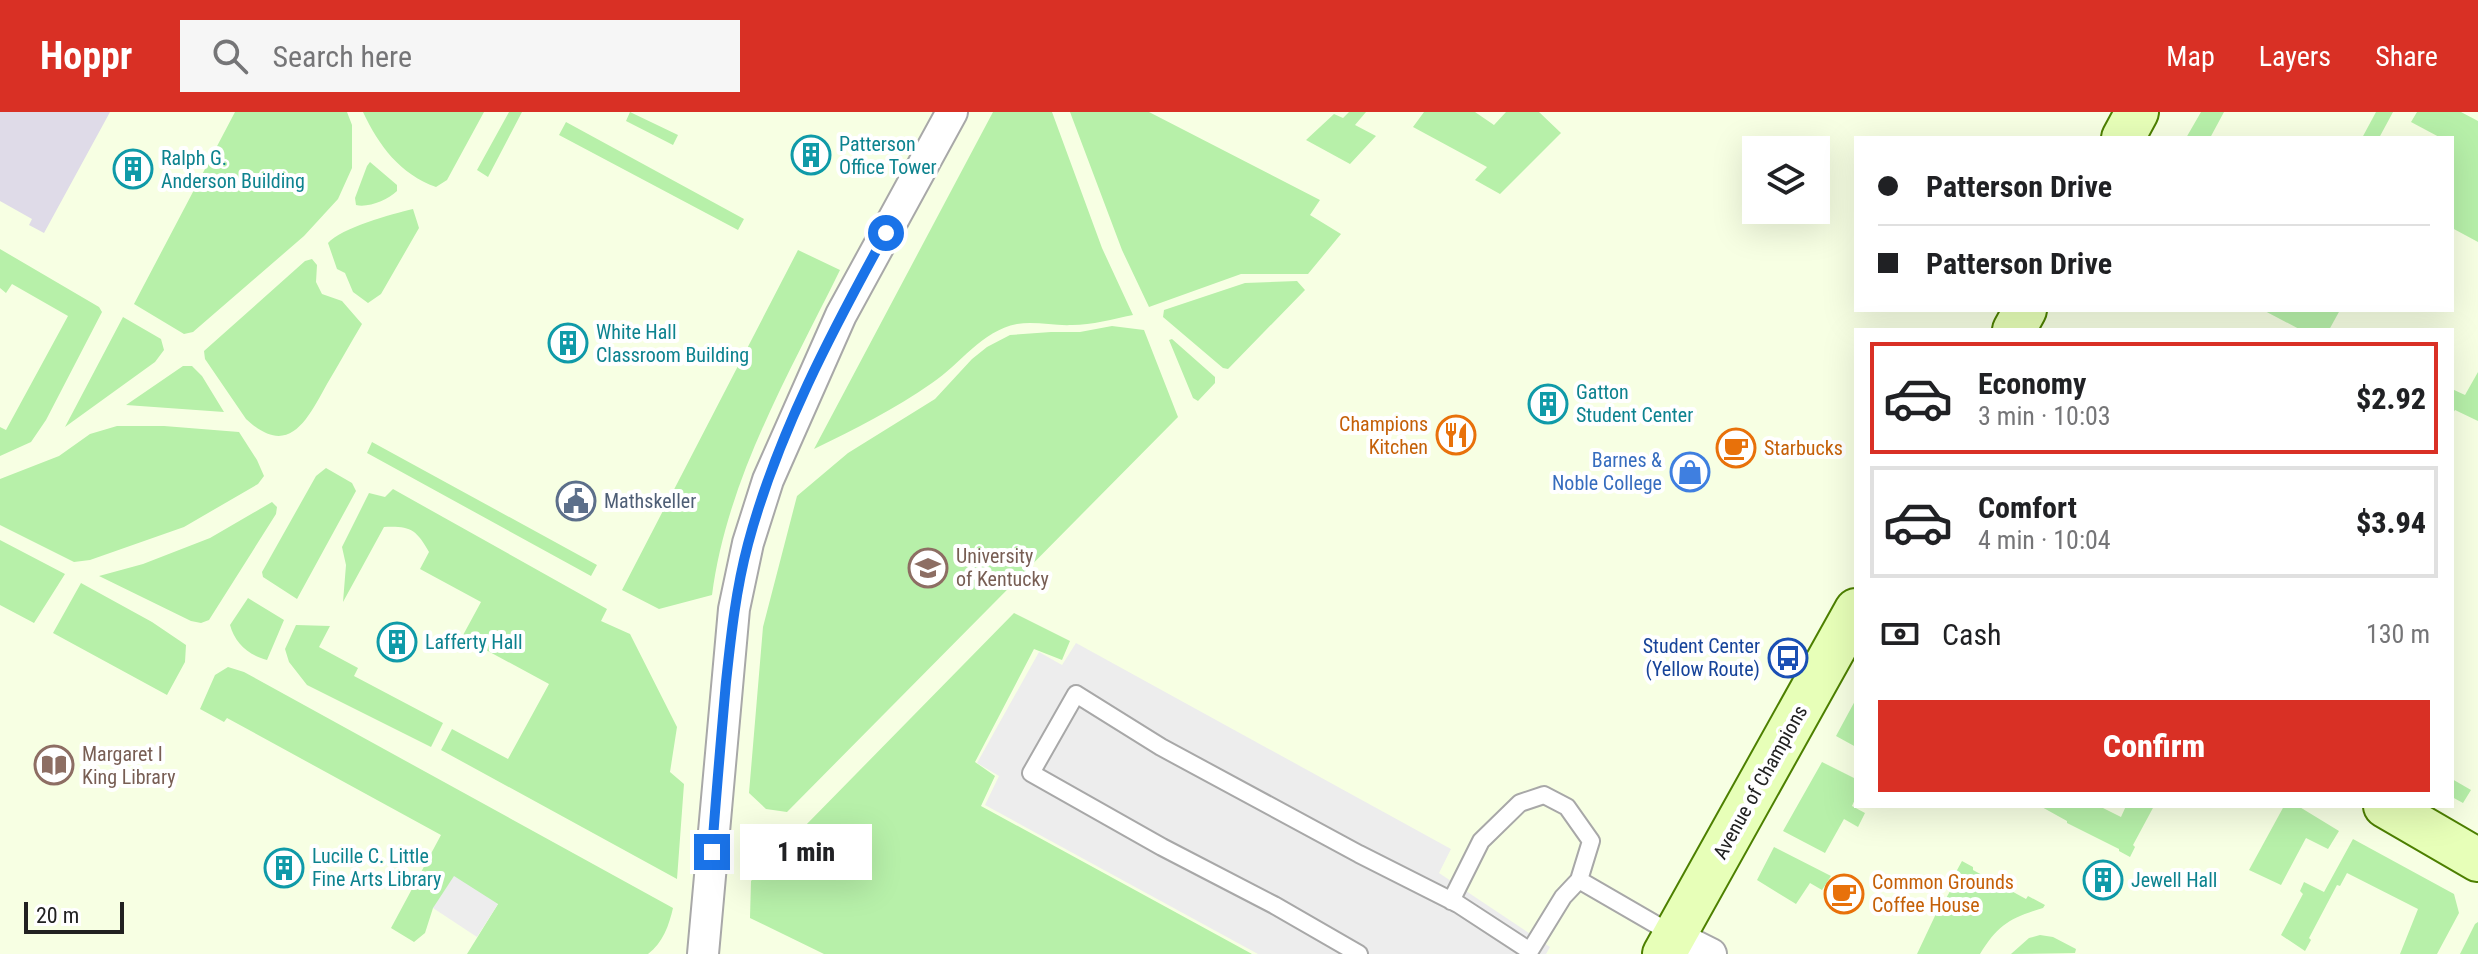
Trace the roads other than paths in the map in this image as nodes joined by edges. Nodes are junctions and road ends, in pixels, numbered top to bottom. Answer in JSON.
{"nodes":[{"id":1,"x":952,"y":112,"type":"edge"},
{"id":2,"x":2137,"y":112,"type":"edge"},
{"id":3,"x":2124,"y":136,"type":"edge"},
{"id":4,"x":1854,"y":614,"type":"edge"},
{"id":5,"x":2388,"y":808,"type":"edge"},
{"id":6,"x":2478,"y":860,"type":"edge"},
{"id":7,"x":1579,"y":880,"type":"junction"},
{"id":8,"x":1451,"y":901,"type":"junction"},
{"id":9,"x":1684,"y":948,"type":"edge"},
{"id":10,"x":1529,"y":953,"type":"edge"},
{"id":11,"x":703,"y":954,"type":"edge"},
{"id":12,"x":1359,"y":954,"type":"edge"}],
"edges":[{"from":1,"to":11,"type":"street"},
{"from":2,"to":3,"type":"main road"},
{"from":4,"to":9,"type":"main road","name":"Avenue of Champions"},
{"from":5,"to":6,"type":"main road"},
{"from":7,"to":8,"type":"lane"},
{"from":7,"to":9,"type":"lane"},
{"from":7,"to":10,"type":"lane"},
{"from":8,"to":10,"type":"lane"},
{"from":8,"to":12,"type":"lane"}]}
